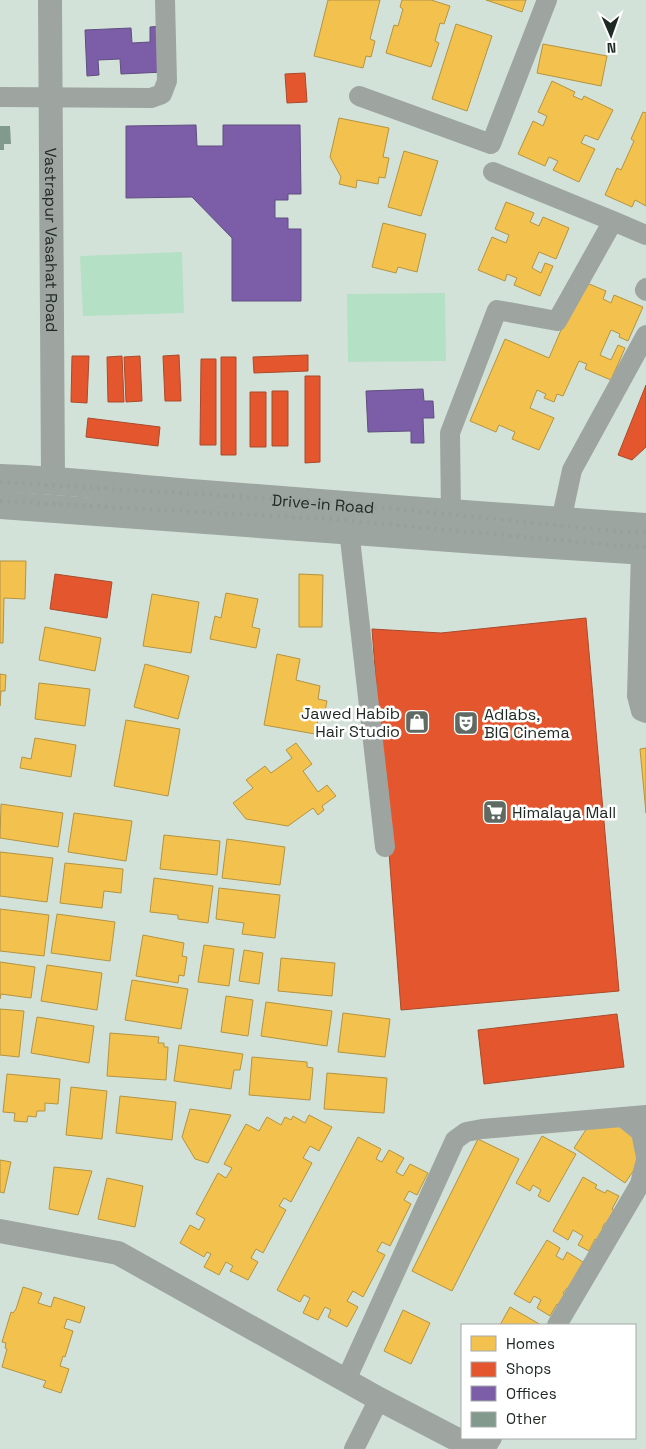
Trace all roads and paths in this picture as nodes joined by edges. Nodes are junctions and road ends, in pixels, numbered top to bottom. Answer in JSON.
{"nodes":[{"id":1,"x":50,"y":0,"type":"edge"},
{"id":2,"x":165,"y":0,"type":"edge"},
{"id":3,"x":547,"y":0,"type":"edge"},
{"id":4,"x":359,"y":96,"type":"dead end"},
{"id":5,"x":0,"y":97,"type":"edge"},
{"id":6,"x":50,"y":98,"type":"junction"},
{"id":7,"x":493,"y":172,"type":"dead end"},
{"id":8,"x":613,"y":221,"type":"junction"},
{"id":9,"x":646,"y":235,"type":"edge"},
{"id":10,"x":646,"y":335,"type":"edge"},
{"id":11,"x":0,"y":478,"type":"edge"},
{"id":12,"x":53,"y":479,"type":"junction"},
{"id":13,"x":0,"y":505,"type":"edge"},
{"id":14,"x":451,"y":514,"type":"junction"},
{"id":15,"x":560,"y":521,"type":"junction"},
{"id":16,"x":349,"y":530,"type":"junction"},
{"id":17,"x":644,"y":543,"type":"edge"},
{"id":18,"x":646,"y":713,"type":"edge"},
{"id":19,"x":385,"y":847,"type":"dead end"},
{"id":20,"x":646,"y":1115,"type":"edge"},
{"id":21,"x":624,"y":1118,"type":"junction"},
{"id":22,"x":646,"y":1158,"type":"edge"},
{"id":23,"x":0,"y":1231,"type":"edge"},
{"id":24,"x":558,"y":1324,"type":"edge"},
{"id":25,"x":346,"y":1380,"type":"junction"},
{"id":26,"x":379,"y":1399,"type":"junction"},
{"id":27,"x":354,"y":1449,"type":"edge"},
{"id":28,"x":475,"y":1449,"type":"edge"}],
"edges":[{"from":1,"to":6,"type":"street","name":"Vastrapur Vasahat Road"},
{"from":2,"to":6,"type":"street"},
{"from":3,"to":4,"type":"street"},
{"from":5,"to":6,"type":"street"},
{"from":6,"to":12,"type":"street","name":"Vastrapur Vasahat Road"},
{"from":7,"to":8,"type":"street"},
{"from":8,"to":9,"type":"street"},
{"from":8,"to":14,"type":"street"},
{"from":10,"to":15,"type":"street"},
{"from":11,"to":12,"type":"main road","name":"Drive-in Road"},
{"from":12,"to":14,"type":"main road","name":"Drive-in Road"},
{"from":13,"to":16,"type":"main road","name":"Drive-in Road"},
{"from":14,"to":15,"type":"main road","name":"Drive-in Road"},
{"from":15,"to":17,"type":"main road","name":"Drive-in Road"},
{"from":16,"to":17,"type":"main road","name":"Drive-in Road"},
{"from":16,"to":19,"type":"street"},
{"from":17,"to":18,"type":"street"},
{"from":20,"to":21,"type":"street"},
{"from":21,"to":22,"type":"street"},
{"from":21,"to":25,"type":"street"},
{"from":22,"to":24,"type":"street"},
{"from":23,"to":25,"type":"street"},
{"from":25,"to":26,"type":"street"},
{"from":26,"to":27,"type":"street"},
{"from":26,"to":28,"type":"street"}]}
